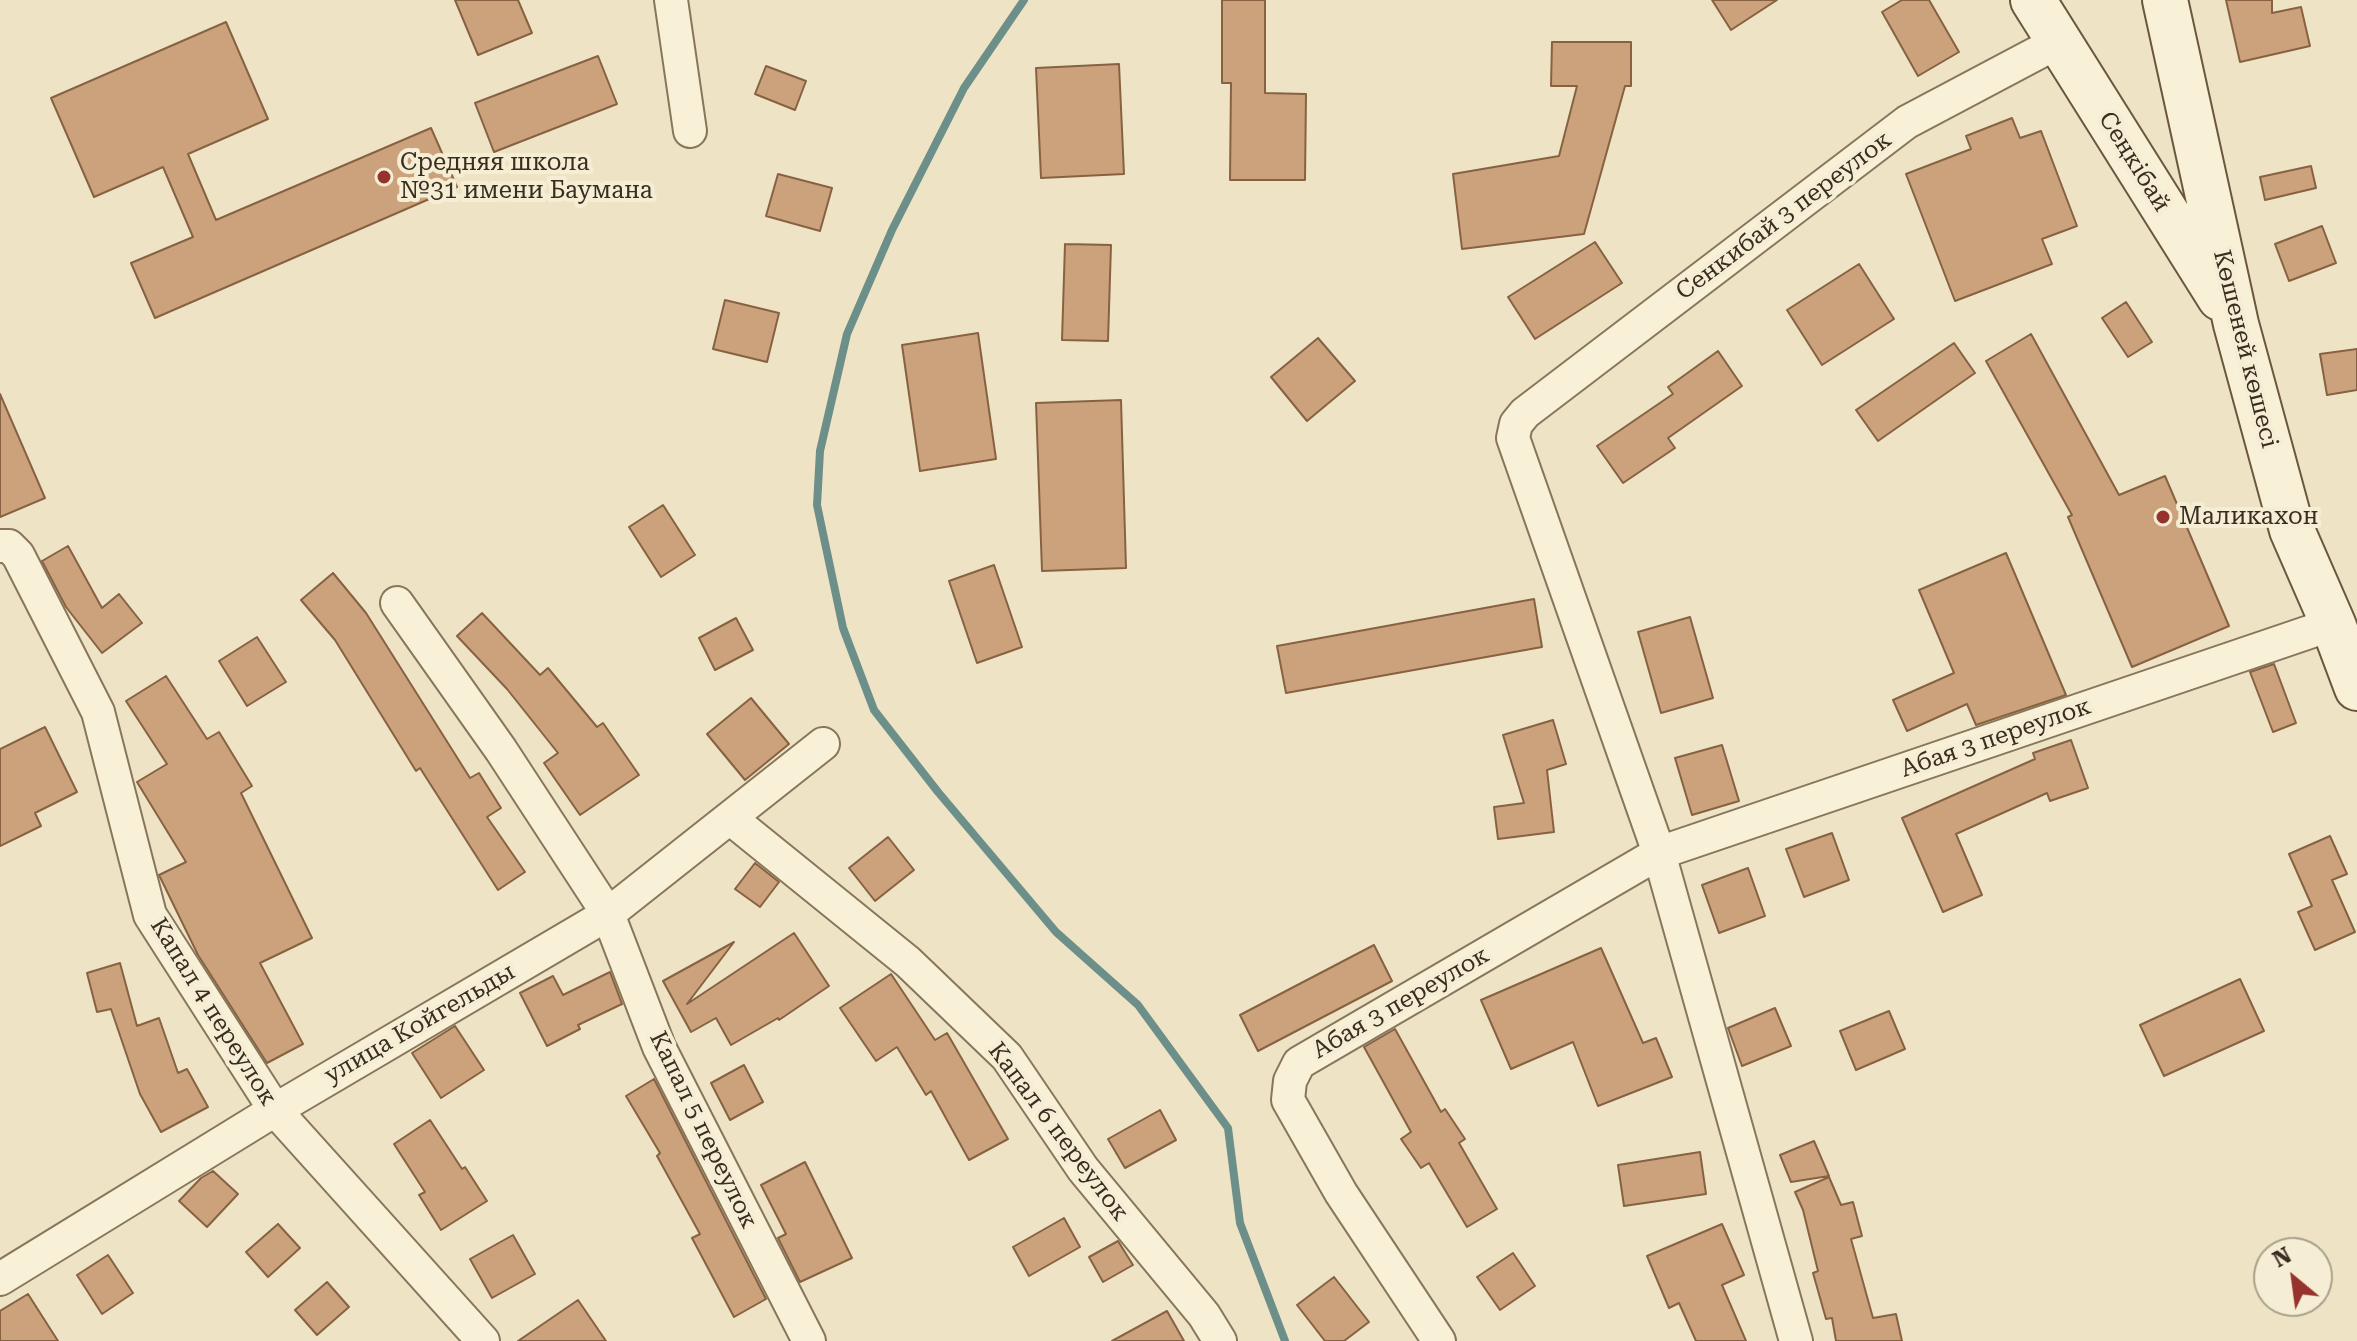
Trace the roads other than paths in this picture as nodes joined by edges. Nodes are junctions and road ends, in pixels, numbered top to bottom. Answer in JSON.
{"nodes":[{"id":1,"x":671,"y":0,"type":"edge"},
{"id":2,"x":2033,"y":0,"type":"edge"},
{"id":3,"x":2165,"y":0,"type":"edge"},
{"id":4,"x":2058,"y":42,"type":"junction"},
{"id":5,"x":690,"y":131,"type":"dead end"},
{"id":6,"x":2236,"y":324,"type":"junction"},
{"id":7,"x":0,"y":546,"type":"edge"},
{"id":8,"x":397,"y":603,"type":"dead end"},
{"id":9,"x":2333,"y":624,"type":"junction"},
{"id":10,"x":2357,"y":688,"type":"edge"},
{"id":11,"x":823,"y":744,"type":"dead end"},
{"id":12,"x":730,"y":818,"type":"junction"},
{"id":13,"x":1659,"y":853,"type":"junction"},
{"id":14,"x":608,"y":914,"type":"junction"},
{"id":15,"x":275,"y":1110,"type":"junction"},
{"id":16,"x":0,"y":1279,"type":"edge"},
{"id":17,"x":483,"y":1341,"type":"edge"},
{"id":18,"x":809,"y":1341,"type":"edge"},
{"id":19,"x":1220,"y":1341,"type":"edge"},
{"id":20,"x":1439,"y":1341,"type":"edge"},
{"id":21,"x":1796,"y":1341,"type":"edge"}],
"edges":[{"from":1,"to":5,"type":"street"},
{"from":2,"to":4,"type":"main road","name":"Сеңкібай"},
{"from":3,"to":6,"type":"main road","name":"Көшеней көшесі"},
{"from":4,"to":6,"type":"main road","name":"Сеңкібай"},
{"from":4,"to":13,"type":"street","name":"Сенкибай 3 переулок"},
{"from":6,"to":9,"type":"main road","name":"Көшеней көшесі"},
{"from":7,"to":15,"type":"street","name":"Капал 4 переулок"},
{"from":8,"to":14,"type":"street","name":"Капал 5 переулок"},
{"from":9,"to":10,"type":"main road","name":"Көшеней көшесі"},
{"from":9,"to":13,"type":"street","name":"Абая 3 переулок"},
{"from":11,"to":12,"type":"street","name":"улица Койгельды"},
{"from":12,"to":14,"type":"street","name":"улица Койгельды"},
{"from":12,"to":19,"type":"street","name":"Капал 6 переулок"},
{"from":13,"to":20,"type":"street","name":"Абая 3 переулок"},
{"from":13,"to":21,"type":"street"},
{"from":14,"to":15,"type":"street","name":"улица Койгельды"},
{"from":14,"to":18,"type":"street","name":"Капал 5 переулок"},
{"from":15,"to":16,"type":"street","name":"улица Койгельды"},
{"from":15,"to":17,"type":"street","name":"Капал 4 переулок"}]}
